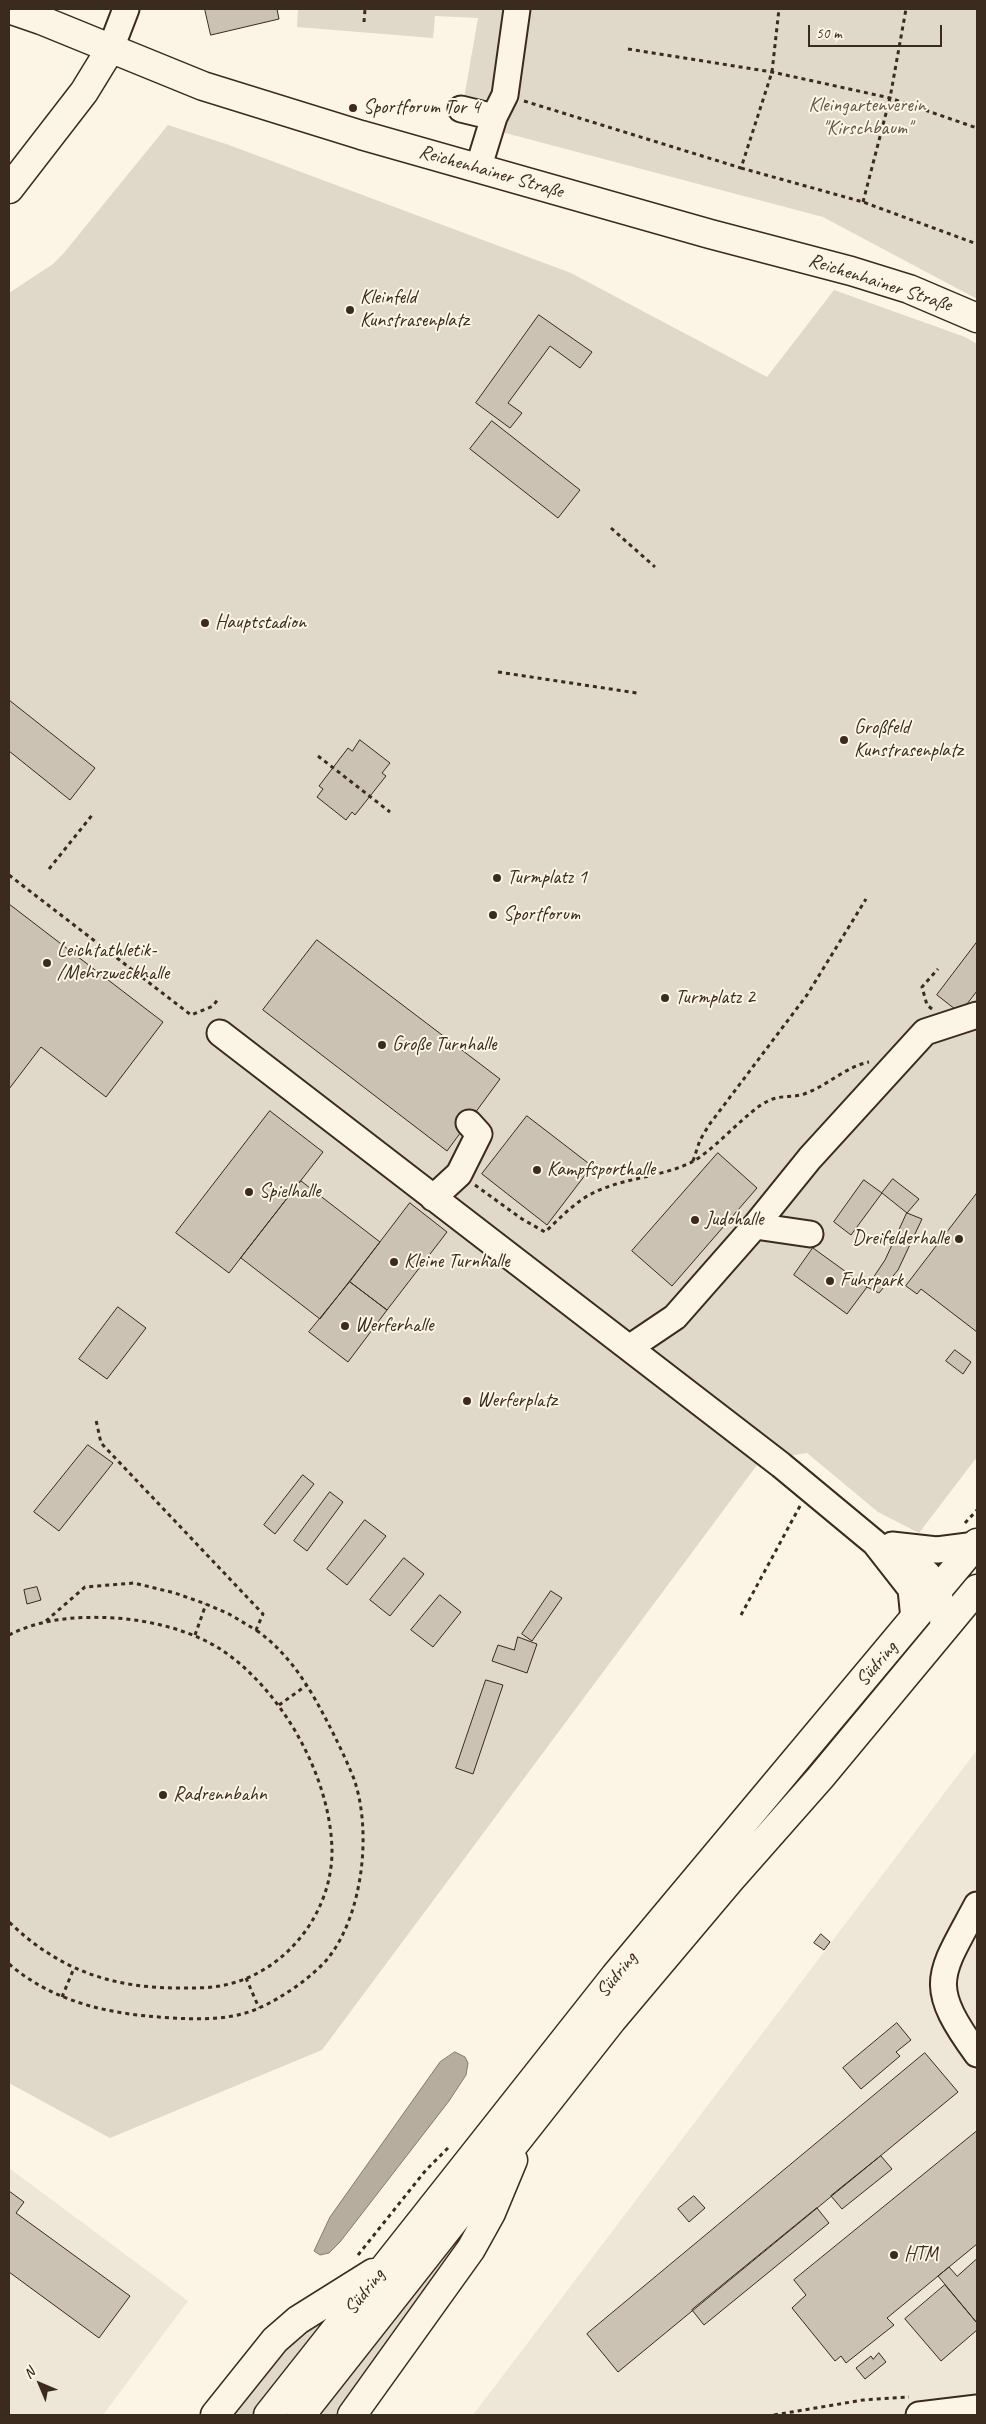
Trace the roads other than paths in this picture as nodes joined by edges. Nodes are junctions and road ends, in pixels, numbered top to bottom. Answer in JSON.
{"nodes":[{"id":1,"x":9,"y":9,"type":"edge"},
{"id":2,"x":126,"y":9,"type":"edge"},
{"id":3,"x":517,"y":9,"type":"edge"},
{"id":4,"x":112,"y":48,"type":"junction"},
{"id":5,"x":462,"y":109,"type":"dead end"},
{"id":6,"x":494,"y":117,"type":"junction"},
{"id":7,"x":478,"y":168,"type":"junction"},
{"id":8,"x":9,"y":189,"type":"edge"},
{"id":9,"x":977,"y":318,"type":"edge"},
{"id":10,"x":977,"y":1015,"type":"edge"},
{"id":11,"x":220,"y":1033,"type":"dead end"},
{"id":12,"x":469,"y":1123,"type":"dead end"},
{"id":13,"x":432,"y":1198,"type":"junction"},
{"id":14,"x":755,"y":1226,"type":"junction"},
{"id":15,"x":810,"y":1234,"type":"dead end"},
{"id":16,"x":629,"y":1348,"type":"junction"},
{"id":17,"x":875,"y":1543,"type":"junction"},
{"id":18,"x":977,"y":1544,"type":"edge"},
{"id":19,"x":938,"y":1589,"type":"junction"},
{"id":20,"x":977,"y":1589,"type":"edge"},
{"id":21,"x":914,"y":1619,"type":"junction"},
{"id":22,"x":943,"y":1630,"type":"junction"},
{"id":23,"x":977,"y":1905,"type":"edge"},
{"id":24,"x":977,"y":2054,"type":"edge"},
{"id":25,"x":528,"y":2127,"type":"junction"},
{"id":26,"x":387,"y":2264,"type":"junction"},
{"id":27,"x":918,"y":2406,"type":"edge"},
{"id":28,"x":977,"y":2408,"type":"edge"},
{"id":29,"x":215,"y":2415,"type":"edge"},
{"id":30,"x":268,"y":2415,"type":"edge"},
{"id":31,"x":301,"y":2415,"type":"edge"},
{"id":32,"x":352,"y":2415,"type":"edge"}],
"edges":[{"from":1,"to":4,"type":"main road","name":"Reichenhainer Straße"},
{"from":2,"to":4,"type":"street"},
{"from":3,"to":6,"type":"street"},
{"from":4,"to":7,"type":"main road","name":"Reichenhainer Straße"},
{"from":4,"to":8,"type":"main road"},
{"from":5,"to":6,"type":"street"},
{"from":6,"to":7,"type":"street"},
{"from":7,"to":9,"type":"main road","name":"Reichenhainer Straße"},
{"from":10,"to":14,"type":"street"},
{"from":11,"to":13,"type":"street"},
{"from":12,"to":13,"type":"street"},
{"from":13,"to":16,"type":"street"},
{"from":14,"to":15,"type":"street"},
{"from":14,"to":16,"type":"street"},
{"from":16,"to":17,"type":"street"},
{"from":17,"to":18,"type":"street"},
{"from":17,"to":19,"type":"street"},
{"from":17,"to":21,"type":"street"},
{"from":18,"to":19,"type":"main road","name":"Südring"},
{"from":19,"to":21,"type":"main road","name":"Südring"},
{"from":19,"to":22,"type":"street"},
{"from":20,"to":22,"type":"main road","name":"Südring"},
{"from":21,"to":26,"type":"main road","name":"Südring"},
{"from":22,"to":25,"type":"main road","name":"Südring"},
{"from":23,"to":24,"type":"street"},
{"from":25,"to":31,"type":"main road","name":"Südring"},
{"from":25,"to":32,"type":"main road"},
{"from":26,"to":29,"type":"main road"},
{"from":26,"to":30,"type":"main road","name":"Südring"},
{"from":27,"to":28,"type":"street"}]}
